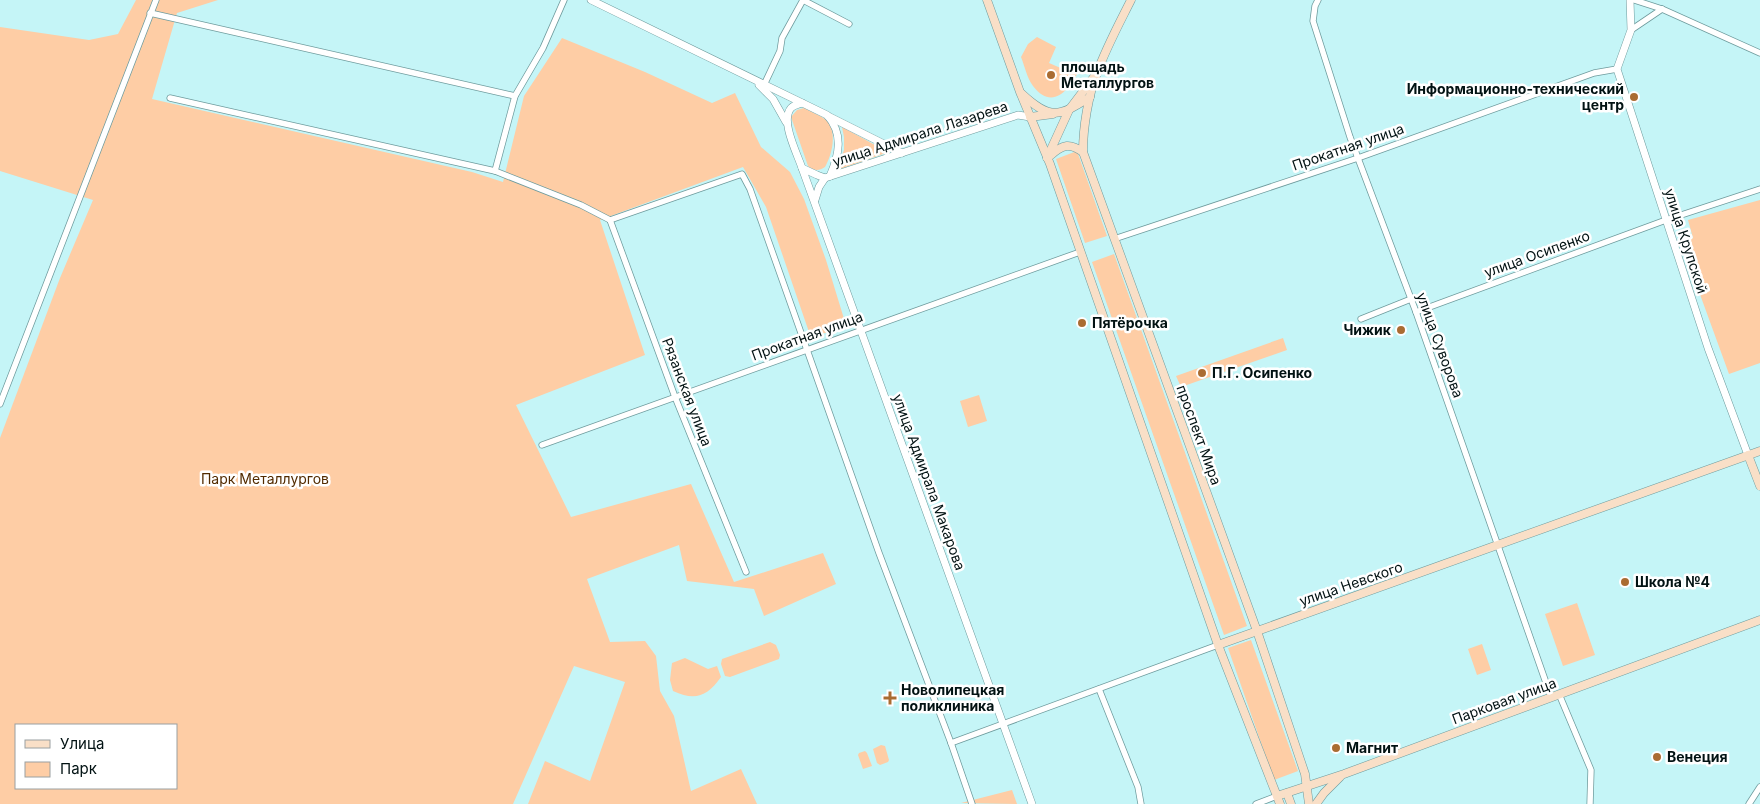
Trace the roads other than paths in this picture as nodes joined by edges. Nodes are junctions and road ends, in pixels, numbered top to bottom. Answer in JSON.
{"nodes":[{"id":1,"x":156,"y":0,"type":"edge"},
{"id":2,"x":564,"y":0,"type":"edge"},
{"id":3,"x":591,"y":0,"type":"edge"},
{"id":4,"x":803,"y":0,"type":"edge"},
{"id":5,"x":987,"y":0,"type":"edge"},
{"id":6,"x":1131,"y":0,"type":"edge"},
{"id":7,"x":1318,"y":0,"type":"edge"},
{"id":8,"x":1632,"y":0,"type":"edge"},
{"id":9,"x":1662,"y":9,"type":"junction"},
{"id":10,"x":150,"y":13,"type":"junction"},
{"id":11,"x":849,"y":24,"type":"dead end"},
{"id":12,"x":1631,"y":30,"type":"junction"},
{"id":13,"x":1760,"y":53,"type":"edge"},
{"id":14,"x":1617,"y":68,"type":"junction"},
{"id":15,"x":1096,"y":73,"type":"junction"},
{"id":16,"x":753,"y":80,"type":"junction"},
{"id":17,"x":764,"y":85,"type":"junction"},
{"id":18,"x":1020,"y":92,"type":"junction"},
{"id":19,"x":515,"y":96,"type":"junction"},
{"id":20,"x":1090,"y":97,"type":"junction"},
{"id":21,"x":170,"y":98,"type":"dead end"},
{"id":22,"x":802,"y":103,"type":"junction"},
{"id":23,"x":1069,"y":110,"type":"junction"},
{"id":24,"x":1055,"y":113,"type":"junction"},
{"id":25,"x":827,"y":115,"type":"junction"},
{"id":26,"x":1030,"y":117,"type":"junction"},
{"id":27,"x":787,"y":124,"type":"junction"},
{"id":28,"x":1083,"y":152,"type":"junction"},
{"id":29,"x":902,"y":153,"type":"junction"},
{"id":30,"x":1047,"y":158,"type":"junction"},
{"id":31,"x":1358,"y":158,"type":"junction"},
{"id":32,"x":802,"y":168,"type":"junction"},
{"id":33,"x":495,"y":172,"type":"junction"},
{"id":34,"x":828,"y":177,"type":"junction"},
{"id":35,"x":1760,"y":189,"type":"edge"},
{"id":36,"x":815,"y":200,"type":"junction"},
{"id":37,"x":610,"y":220,"type":"junction"},
{"id":38,"x":1666,"y":220,"type":"junction"},
{"id":39,"x":1114,"y":239,"type":"junction"},
{"id":40,"x":1080,"y":252,"type":"junction"},
{"id":41,"x":1411,"y":299,"type":"junction"},
{"id":42,"x":1416,"y":312,"type":"junction"},
{"id":43,"x":1360,"y":319,"type":"dead end"},
{"id":44,"x":860,"y":330,"type":"junction"},
{"id":45,"x":808,"y":350,"type":"junction"},
{"id":46,"x":674,"y":397,"type":"junction"},
{"id":47,"x":0,"y":404,"type":"edge"},
{"id":48,"x":542,"y":445,"type":"dead end"},
{"id":49,"x":1760,"y":451,"type":"edge"},
{"id":50,"x":1748,"y":455,"type":"junction"},
{"id":51,"x":1760,"y":486,"type":"edge"},
{"id":52,"x":1498,"y":546,"type":"junction"},
{"id":53,"x":746,"y":572,"type":"dead end"},
{"id":54,"x":1760,"y":620,"type":"edge"},
{"id":55,"x":1257,"y":631,"type":"junction"},
{"id":56,"x":1218,"y":645,"type":"junction"},
{"id":57,"x":1099,"y":689,"type":"junction"},
{"id":58,"x":1555,"y":696,"type":"junction"},
{"id":59,"x":1003,"y":724,"type":"junction"},
{"id":60,"x":951,"y":743,"type":"junction"},
{"id":61,"x":1344,"y":774,"type":"junction"},
{"id":62,"x":1306,"y":787,"type":"junction"},
{"id":63,"x":1760,"y":787,"type":"edge"},
{"id":64,"x":1287,"y":793,"type":"junction"},
{"id":65,"x":1279,"y":800,"type":"edge"},
{"id":66,"x":972,"y":804,"type":"edge"},
{"id":67,"x":1032,"y":804,"type":"edge"},
{"id":68,"x":1141,"y":804,"type":"edge"},
{"id":69,"x":1256,"y":804,"type":"edge"},
{"id":70,"x":1291,"y":804,"type":"edge"},
{"id":71,"x":1309,"y":804,"type":"edge"},
{"id":72,"x":1316,"y":804,"type":"edge"},
{"id":73,"x":1590,"y":804,"type":"edge"},
{"id":74,"x":1749,"y":804,"type":"edge"}],
"edges":[{"from":1,"to":10,"type":"street"},
{"from":2,"to":19,"type":"street"},
{"from":3,"to":16,"type":"street"},
{"from":4,"to":11,"type":"street"},
{"from":4,"to":17,"type":"street"},
{"from":5,"to":18,"type":"main road"},
{"from":6,"to":15,"type":"main road"},
{"from":7,"to":31,"type":"street","name":"улица Суворова"},
{"from":8,"to":9,"type":"street"},
{"from":8,"to":12,"type":"street"},
{"from":9,"to":12,"type":"street"},
{"from":9,"to":13,"type":"street"},
{"from":10,"to":19,"type":"street"},
{"from":10,"to":47,"type":"street"},
{"from":12,"to":14,"type":"street"},
{"from":14,"to":31,"type":"street","name":"Прокатная улица"},
{"from":14,"to":38,"type":"street","name":"улица Крупской"},
{"from":15,"to":20,"type":"main road","name":"проспект Мира"},
{"from":15,"to":23,"type":"main road"},
{"from":16,"to":17,"type":"street"},
{"from":16,"to":27,"type":"street"},
{"from":17,"to":22,"type":"street"},
{"from":18,"to":24,"type":"main road"},
{"from":18,"to":26,"type":"main road"},
{"from":19,"to":33,"type":"street"},
{"from":20,"to":23,"type":"main road"},
{"from":20,"to":28,"type":"main road","name":"проспект Мира"},
{"from":21,"to":33,"type":"street"},
{"from":22,"to":25,"type":"street"},
{"from":22,"to":27,"type":"street"},
{"from":23,"to":24,"type":"main road"},
{"from":23,"to":30,"type":"main road"},
{"from":24,"to":26,"type":"main road"},
{"from":25,"to":29,"type":"street"},
{"from":25,"to":34,"type":"street"},
{"from":26,"to":29,"type":"street","name":"улица Адмирала Лазарева"},
{"from":26,"to":30,"type":"main road"},
{"from":27,"to":32,"type":"street","name":"улица Адмирала Макарова"},
{"from":28,"to":30,"type":"main road"},
{"from":28,"to":39,"type":"main road","name":"проспект Мира"},
{"from":29,"to":34,"type":"street","name":"улица Адмирала Лазарева"},
{"from":30,"to":40,"type":"main road"},
{"from":31,"to":39,"type":"street","name":"Прокатная улица"},
{"from":31,"to":41,"type":"street","name":"улица Суворова"},
{"from":32,"to":34,"type":"street"},
{"from":32,"to":36,"type":"street","name":"улица Адмирала Макарова"},
{"from":33,"to":37,"type":"street"},
{"from":34,"to":36,"type":"street"},
{"from":35,"to":38,"type":"street","name":"улица Осипенко"},
{"from":36,"to":44,"type":"street","name":"улица Адмирала Макарова"},
{"from":37,"to":45,"type":"street"},
{"from":37,"to":46,"type":"street","name":"Рязанская улица"},
{"from":38,"to":42,"type":"street","name":"улица Осипенко"},
{"from":38,"to":50,"type":"street","name":"улица Крупской"},
{"from":39,"to":55,"type":"main road","name":"проспект Мира"},
{"from":40,"to":44,"type":"street","name":"Прокатная улица"},
{"from":40,"to":56,"type":"main road"},
{"from":41,"to":42,"type":"street","name":"улица Суворова"},
{"from":41,"to":43,"type":"street"},
{"from":42,"to":52,"type":"street","name":"улица Суворова"},
{"from":44,"to":45,"type":"street","name":"Прокатная улица"},
{"from":44,"to":59,"type":"street","name":"улица Адмирала Макарова"},
{"from":45,"to":46,"type":"street","name":"Прокатная улица"},
{"from":45,"to":60,"type":"street"},
{"from":46,"to":48,"type":"street","name":"Прокатная улица"},
{"from":46,"to":53,"type":"street","name":"Рязанская улица"},
{"from":49,"to":50,"type":"main road","name":"улица Невского"},
{"from":50,"to":51,"type":"main road","name":"улица Крупской"},
{"from":50,"to":52,"type":"main road","name":"улица Невского"},
{"from":52,"to":55,"type":"main road","name":"улица Невского"},
{"from":52,"to":58,"type":"street","name":"улица Суворова"},
{"from":54,"to":58,"type":"main road","name":"Парковая улица"},
{"from":55,"to":56,"type":"main road","name":"улица Невского"},
{"from":55,"to":62,"type":"main road","name":"проспект Мира"},
{"from":56,"to":57,"type":"street","name":"улица Невского"},
{"from":56,"to":65,"type":"main road"},
{"from":57,"to":59,"type":"street","name":"улица Невского"},
{"from":57,"to":68,"type":"street"},
{"from":58,"to":61,"type":"main road","name":"Парковая улица"},
{"from":58,"to":73,"type":"street","name":"улица Суворова"},
{"from":59,"to":60,"type":"street","name":"улица Невского"},
{"from":59,"to":67,"type":"street","name":"улица Адмирала Макарова"},
{"from":60,"to":66,"type":"street"},
{"from":61,"to":62,"type":"main road","name":"Парковая улица"},
{"from":61,"to":72,"type":"main road"},
{"from":62,"to":64,"type":"main road","name":"Парковая улица"},
{"from":62,"to":71,"type":"main road","name":"проспект Мира"},
{"from":63,"to":74,"type":"street"},
{"from":64,"to":65,"type":"main road","name":"Парковая улица"},
{"from":64,"to":70,"type":"main road"},
{"from":65,"to":69,"type":"street","name":"Парковая улица"}]}
